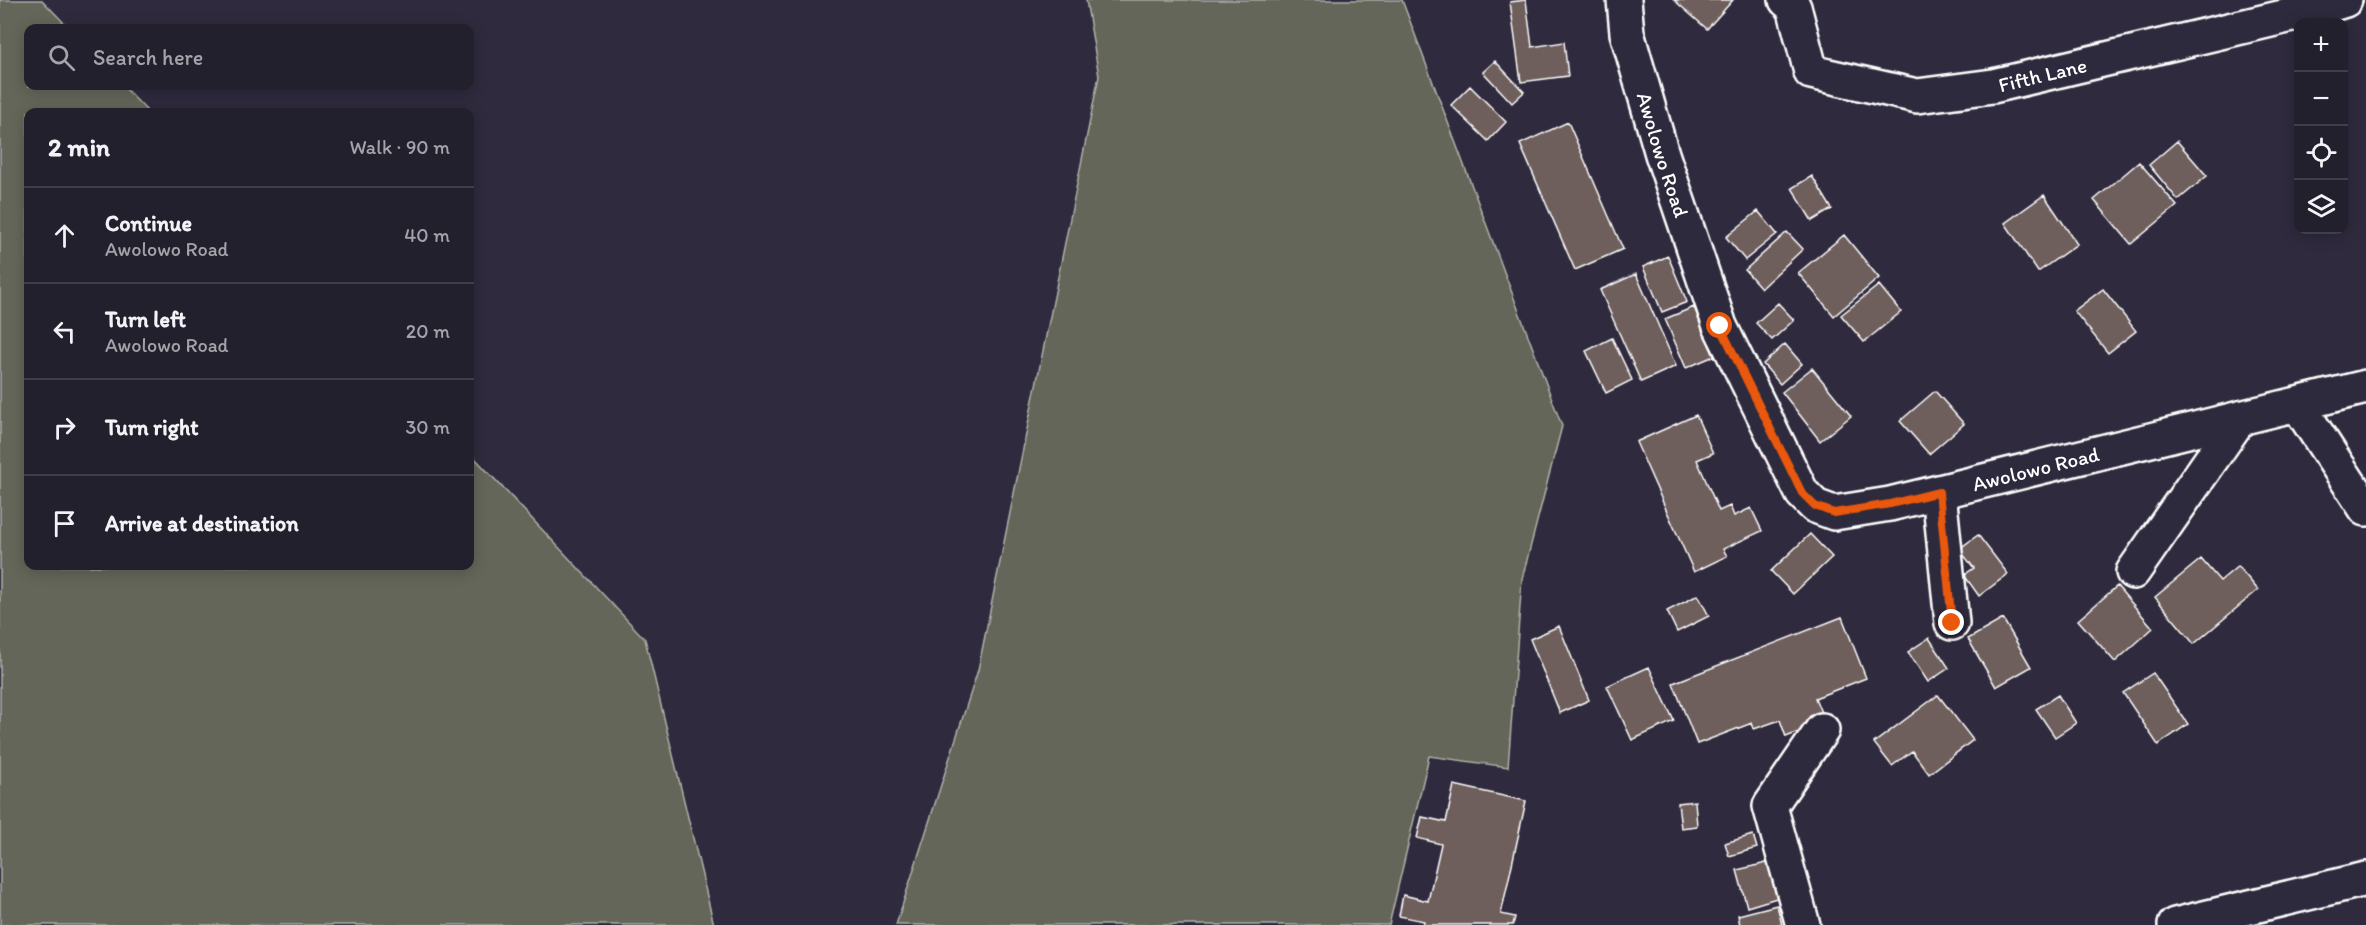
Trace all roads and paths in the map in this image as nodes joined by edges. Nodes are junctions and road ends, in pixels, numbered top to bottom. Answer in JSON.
{"nodes":[{"id":1,"x":1624,"y":0,"type":"edge"},
{"id":2,"x":1786,"y":0,"type":"edge"},
{"id":3,"x":2345,"y":0,"type":"edge"},
{"id":4,"x":2366,"y":387,"type":"edge"},
{"id":5,"x":2298,"y":405,"type":"junction"},
{"id":6,"x":2240,"y":418,"type":"junction"},
{"id":7,"x":1939,"y":492,"type":"junction"},
{"id":8,"x":2366,"y":509,"type":"edge"},
{"id":9,"x":2133,"y":572,"type":"dead end"},
{"id":10,"x":1952,"y":623,"type":"dead end"},
{"id":11,"x":1822,"y":729,"type":"dead end"},
{"id":12,"x":2366,"y":879,"type":"edge"},
{"id":13,"x":2274,"y":913,"type":"edge"},
{"id":14,"x":1803,"y":925,"type":"edge"},
{"id":15,"x":2175,"y":925,"type":"edge"}],
"edges":[{"from":1,"to":7,"type":"street","name":"Awolowo Road"},
{"from":2,"to":3,"type":"street","name":"Fifth Lane"},
{"from":4,"to":5,"type":"street","name":"Awolowo Road"},
{"from":5,"to":6,"type":"street","name":"Awolowo Road"},
{"from":5,"to":8,"type":"street"},
{"from":6,"to":7,"type":"street","name":"Awolowo Road"},
{"from":6,"to":9,"type":"street"},
{"from":7,"to":10,"type":"street"},
{"from":11,"to":14,"type":"street"},
{"from":12,"to":13,"type":"street"},
{"from":13,"to":15,"type":"street"}]}
